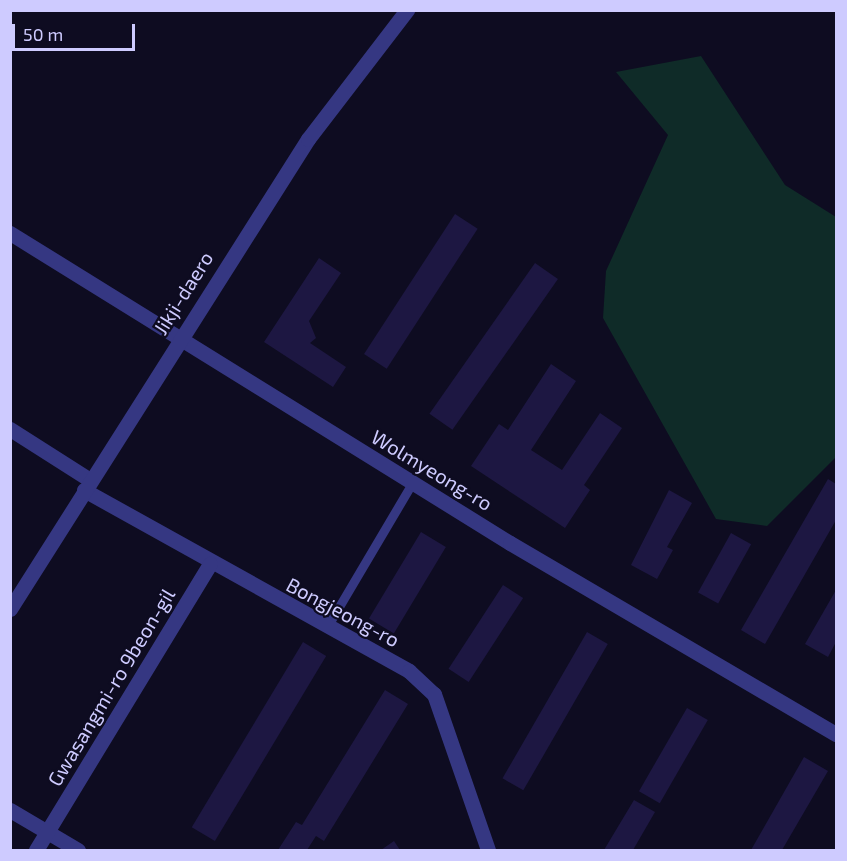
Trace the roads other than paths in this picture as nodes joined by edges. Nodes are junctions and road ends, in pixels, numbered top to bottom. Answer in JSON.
{"nodes":[{"id":1,"x":407,"y":10,"type":"edge"},
{"id":2,"x":10,"y":233,"type":"edge"},
{"id":3,"x":178,"y":340,"type":"junction"},
{"id":4,"x":10,"y":429,"type":"edge"},
{"id":5,"x":412,"y":483,"type":"junction"},
{"id":6,"x":87,"y":485,"type":"junction"},
{"id":7,"x":210,"y":564,"type":"junction"},
{"id":8,"x":10,"y":609,"type":"edge"},
{"id":9,"x":327,"y":627,"type":"junction"},
{"id":10,"x":837,"y":735,"type":"edge"},
{"id":11,"x":10,"y":810,"type":"edge"},
{"id":12,"x":47,"y":831,"type":"junction"},
{"id":13,"x":36,"y":850,"type":"edge"},
{"id":14,"x":78,"y":850,"type":"edge"},
{"id":15,"x":488,"y":850,"type":"edge"}],
"edges":[{"from":1,"to":3,"type":"street","name":"Jikji-daero"},
{"from":2,"to":3,"type":"street","name":"Wolmyeong-ro"},
{"from":3,"to":5,"type":"street","name":"Wolmyeong-ro"},
{"from":3,"to":6,"type":"street","name":"Jikji-daero"},
{"from":4,"to":6,"type":"street","name":"Bongjeong-ro"},
{"from":5,"to":9,"type":"lane"},
{"from":5,"to":10,"type":"street","name":"Wolmyeong-ro"},
{"from":6,"to":7,"type":"street","name":"Bongjeong-ro"},
{"from":6,"to":8,"type":"street","name":"Jikji-daero"},
{"from":7,"to":9,"type":"street","name":"Bongjeong-ro"},
{"from":7,"to":12,"type":"street","name":"Gwasangmi-ro 9beon-gil"},
{"from":9,"to":15,"type":"street","name":"Bongjeong-ro"},
{"from":11,"to":12,"type":"street"},
{"from":12,"to":13,"type":"street","name":"Gwasangmi-ro 9beon-gil"},
{"from":12,"to":14,"type":"street"}]}
